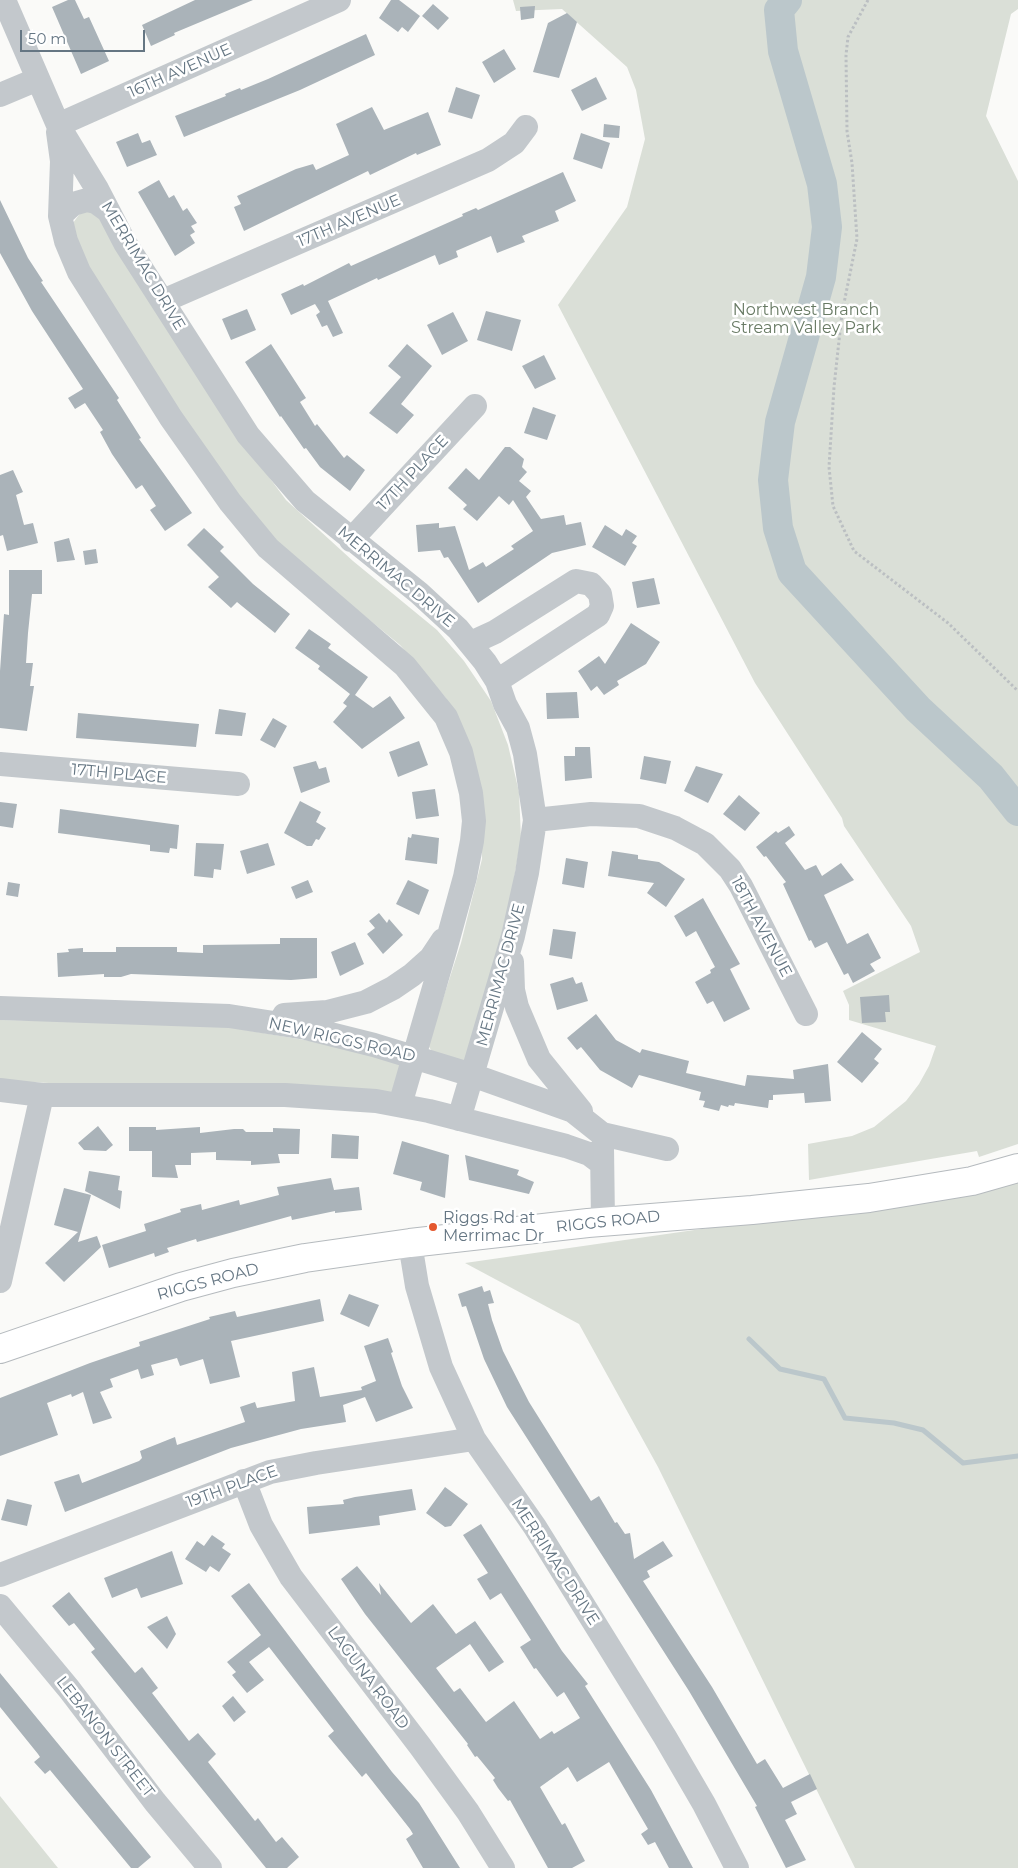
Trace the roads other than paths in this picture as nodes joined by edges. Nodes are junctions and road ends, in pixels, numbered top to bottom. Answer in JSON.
{"nodes":[{"id":1,"x":4,"y":0,"type":"edge"},
{"id":2,"x":339,"y":0,"type":"edge"},
{"id":3,"x":38,"y":79,"type":"junction"},
{"id":4,"x":0,"y":95,"type":"edge"},
{"id":5,"x":58,"y":125,"type":"junction"},
{"id":6,"x":526,"y":127,"type":"dead end"},
{"id":7,"x":107,"y":210,"type":"junction"},
{"id":8,"x":60,"y":216,"type":"junction"},
{"id":9,"x":163,"y":301,"type":"junction"},
{"id":10,"x":474,"y":406,"type":"dead end"},
{"id":11,"x":351,"y":540,"type":"junction"},
{"id":12,"x":471,"y":643,"type":"junction"},
{"id":13,"x":497,"y":681,"type":"junction"},
{"id":14,"x":0,"y":764,"type":"edge"},
{"id":15,"x":238,"y":784,"type":"dead end"},
{"id":16,"x":535,"y":820,"type":"junction"},
{"id":17,"x":451,"y":925,"type":"junction"},
{"id":18,"x":514,"y":936,"type":"junction"},
{"id":19,"x":0,"y":1008,"type":"edge"},
{"id":20,"x":806,"y":1014,"type":"dead end"},
{"id":21,"x":229,"y":1016,"type":"junction"},
{"id":22,"x":414,"y":1056,"type":"junction"},
{"id":23,"x":472,"y":1075,"type":"junction"},
{"id":24,"x":0,"y":1090,"type":"edge"},
{"id":25,"x":42,"y":1094,"type":"junction"},
{"id":26,"x":400,"y":1105,"type":"junction"},
{"id":27,"x":459,"y":1119,"type":"junction"},
{"id":28,"x":602,"y":1134,"type":"junction"},
{"id":29,"x":667,"y":1149,"type":"dead end"},
{"id":30,"x":601,"y":1163,"type":"junction"},
{"id":31,"x":1018,"y":1168,"type":"edge"},
{"id":32,"x":603,"y":1221,"type":"junction"},
{"id":33,"x":410,"y":1243,"type":"junction"},
{"id":34,"x":0,"y":1281,"type":"edge"},
{"id":35,"x":0,"y":1349,"type":"edge"},
{"id":36,"x":474,"y":1438,"type":"junction"},
{"id":37,"x":244,"y":1481,"type":"junction"},
{"id":38,"x":0,"y":1575,"type":"edge"},
{"id":39,"x":0,"y":1606,"type":"edge"},
{"id":40,"x":210,"y":1868,"type":"edge"},
{"id":41,"x":503,"y":1868,"type":"edge"},
{"id":42,"x":737,"y":1868,"type":"edge"}],
"edges":[{"from":1,"to":3,"type":"street","name":"MERRIMAC DRIVE"},
{"from":2,"to":5,"type":"street","name":"16TH AVENUE"},
{"from":3,"to":4,"type":"street"},
{"from":3,"to":5,"type":"street","name":"MERRIMAC DRIVE"},
{"from":5,"to":7,"type":"street","name":"MERRIMAC DRIVE"},
{"from":5,"to":8,"type":"street","name":"MERRIMAC DRIVE"},
{"from":6,"to":9,"type":"street","name":"17TH AVENUE"},
{"from":7,"to":8,"type":"street"},
{"from":7,"to":9,"type":"street","name":"MERRIMAC DRIVE"},
{"from":8,"to":17,"type":"street","name":"MERRIMAC DRIVE"},
{"from":9,"to":11,"type":"street","name":"MERRIMAC DRIVE"},
{"from":10,"to":11,"type":"street","name":"17TH PLACE"},
{"from":11,"to":12,"type":"street","name":"MERRIMAC DRIVE"},
{"from":12,"to":13,"type":"street","name":"MERRIMAC DRIVE"},
{"from":12,"to":13,"type":"street"},
{"from":13,"to":16,"type":"street","name":"MERRIMAC DRIVE"},
{"from":14,"to":15,"type":"street","name":"17TH PLACE"},
{"from":16,"to":18,"type":"street","name":"MERRIMAC DRIVE"},
{"from":16,"to":20,"type":"street","name":"18TH AVENUE"},
{"from":17,"to":21,"type":"street"},
{"from":17,"to":22,"type":"street","name":"MERRIMAC DRIVE"},
{"from":18,"to":23,"type":"street","name":"MERRIMAC DRIVE"},
{"from":18,"to":28,"type":"street"},
{"from":19,"to":21,"type":"street","name":"NEW RIGGS ROAD"},
{"from":21,"to":22,"type":"street","name":"NEW RIGGS ROAD"},
{"from":22,"to":23,"type":"street","name":"NEW RIGGS ROAD"},
{"from":22,"to":26,"type":"street","name":"MERRIMAC DRIVE"},
{"from":23,"to":27,"type":"street","name":"MERRIMAC DRIVE"},
{"from":23,"to":28,"type":"street","name":"NEW RIGGS ROAD"},
{"from":24,"to":25,"type":"street"},
{"from":25,"to":26,"type":"street"},
{"from":25,"to":34,"type":"street"},
{"from":26,"to":27,"type":"street"},
{"from":27,"to":30,"type":"street"},
{"from":28,"to":29,"type":"street","name":"NEW RIGGS ROAD"},
{"from":28,"to":30,"type":"street"},
{"from":30,"to":32,"type":"street"},
{"from":31,"to":32,"type":"main road","name":"RIGGS ROAD"},
{"from":32,"to":33,"type":"main road","name":"RIGGS ROAD"},
{"from":33,"to":35,"type":"main road","name":"RIGGS ROAD"},
{"from":33,"to":36,"type":"street","name":"MERRIMAC DRIVE"},
{"from":36,"to":37,"type":"street","name":"19TH PLACE"},
{"from":36,"to":42,"type":"street","name":"MERRIMAC DRIVE"},
{"from":37,"to":38,"type":"street","name":"19TH PLACE"},
{"from":37,"to":41,"type":"street","name":"LAGUNA ROAD"},
{"from":39,"to":40,"type":"street","name":"LEBANON STREET"}]}
